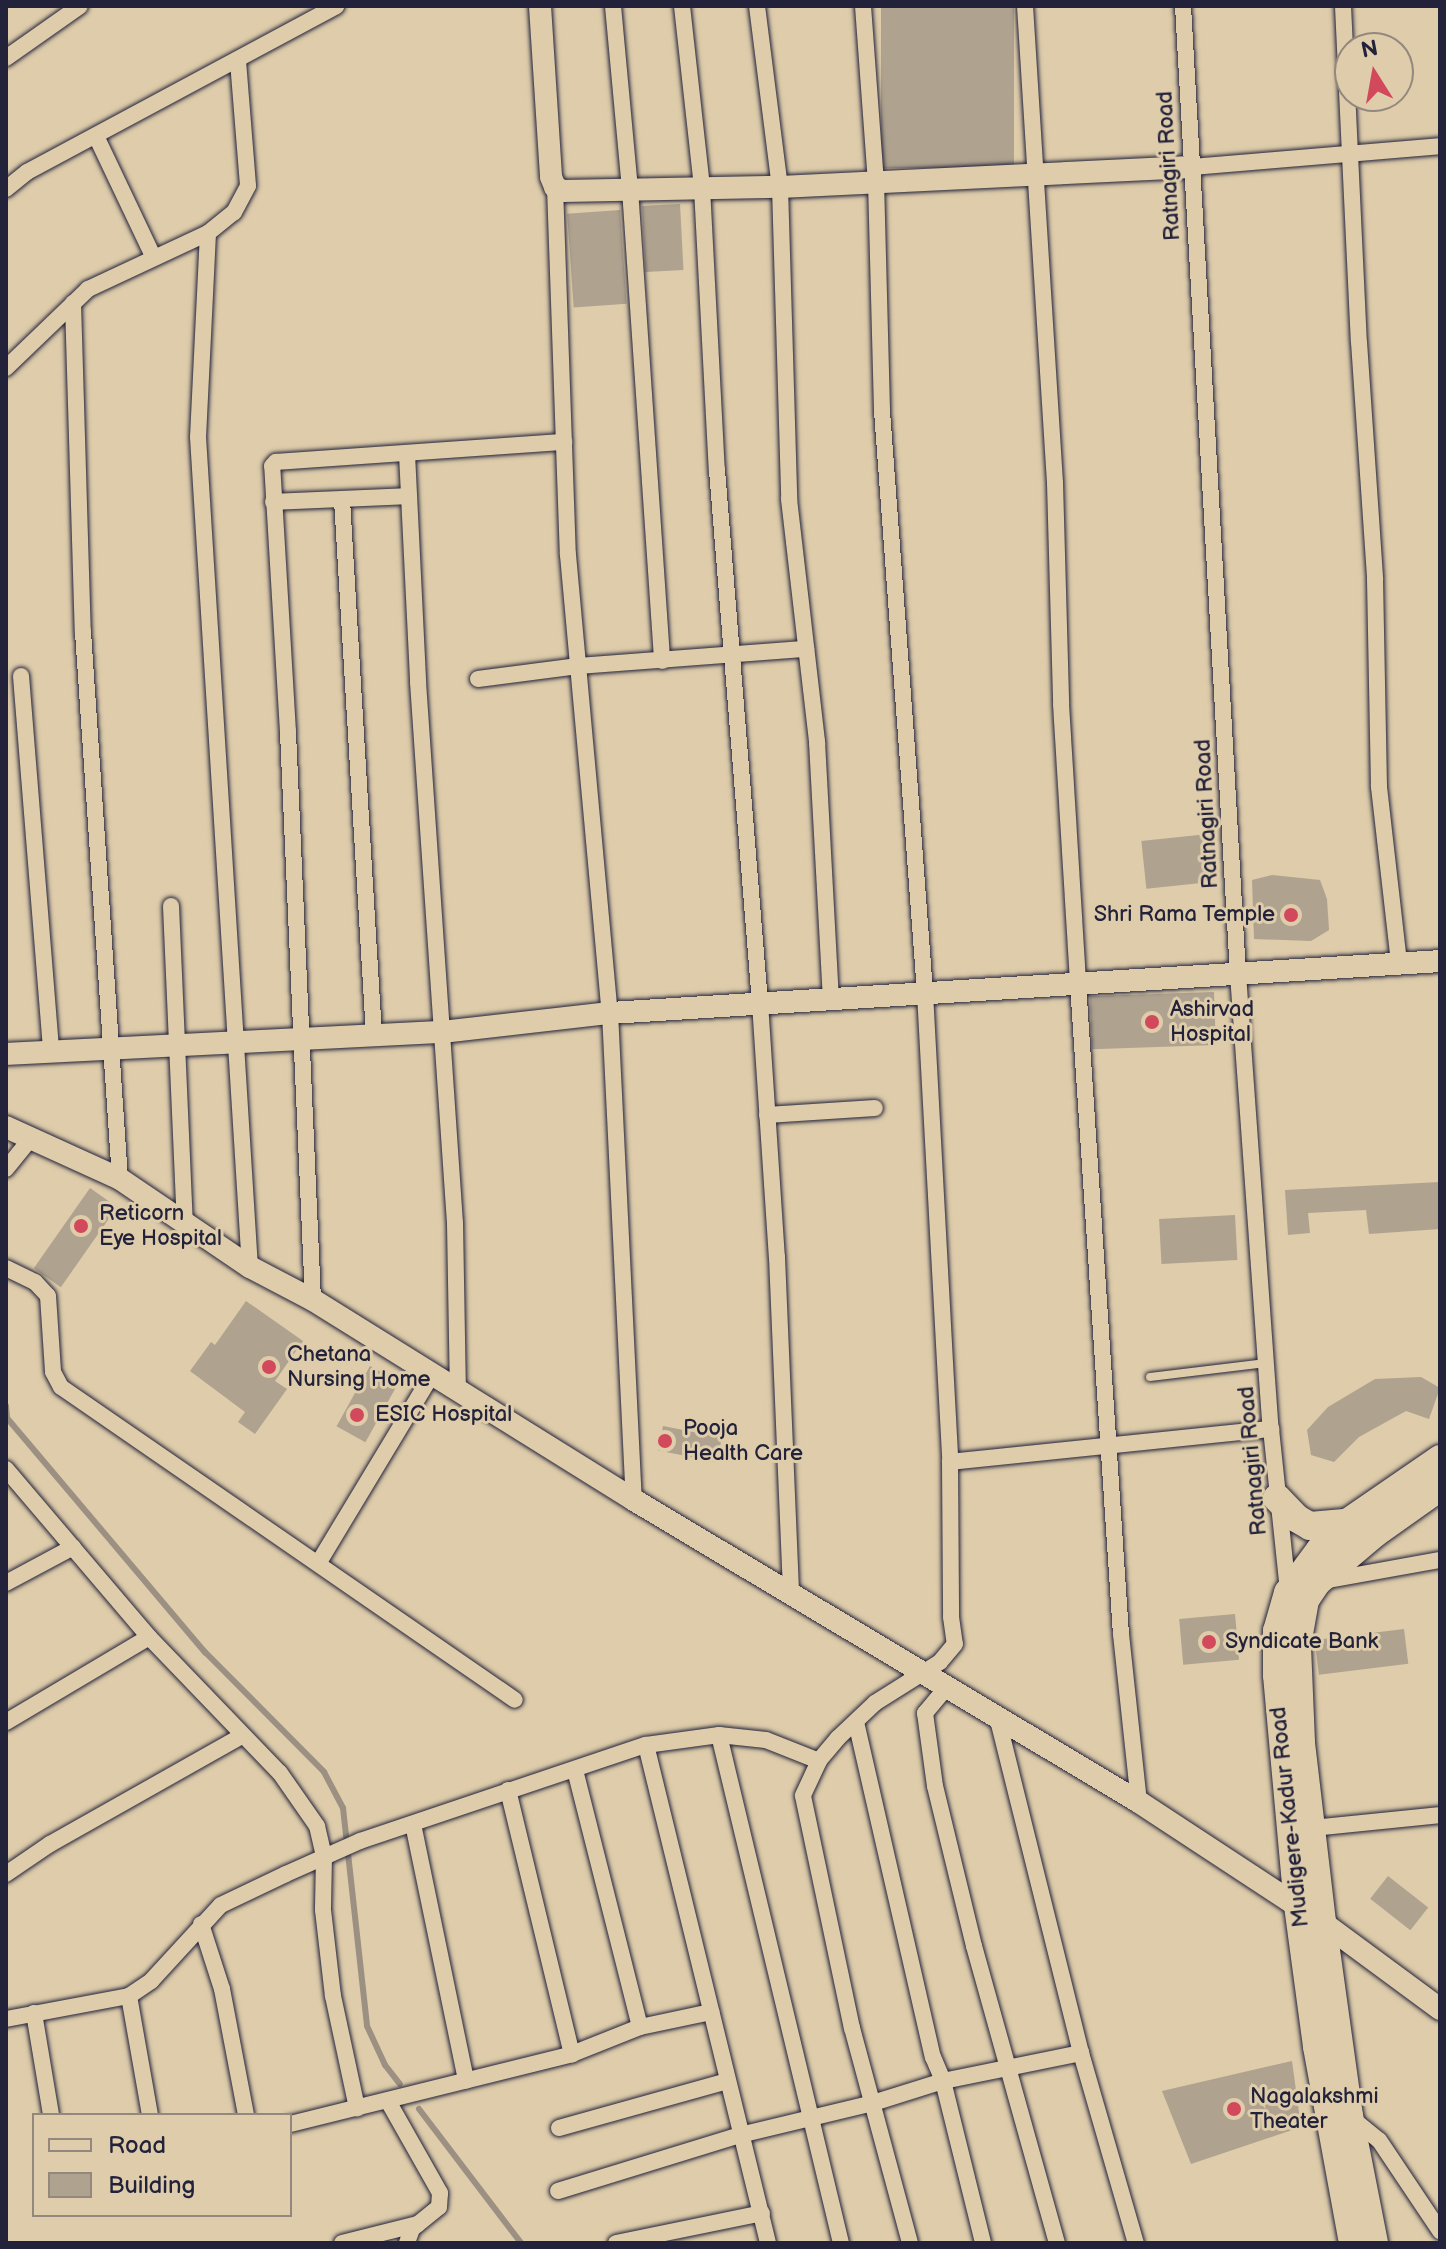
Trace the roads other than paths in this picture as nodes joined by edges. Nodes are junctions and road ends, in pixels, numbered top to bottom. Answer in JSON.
{"nodes":[{"id":1,"x":80,"y":6,"type":"edge"},
{"id":2,"x":336,"y":6,"type":"edge"},
{"id":3,"x":540,"y":6,"type":"edge"},
{"id":4,"x":613,"y":6,"type":"edge"},
{"id":5,"x":682,"y":6,"type":"edge"},
{"id":6,"x":757,"y":6,"type":"edge"},
{"id":7,"x":863,"y":6,"type":"edge"},
{"id":8,"x":1025,"y":6,"type":"edge"},
{"id":9,"x":1183,"y":6,"type":"edge"},
{"id":10,"x":1343,"y":6,"type":"edge"},
{"id":11,"x":6,"y":58,"type":"edge"},
{"id":12,"x":238,"y":61,"type":"junction"},
{"id":13,"x":96,"y":136,"type":"junction"},
{"id":14,"x":1440,"y":146,"type":"edge"},
{"id":15,"x":1351,"y":152,"type":"junction"},
{"id":16,"x":1191,"y":167,"type":"junction"},
{"id":17,"x":1034,"y":175,"type":"junction"},
{"id":18,"x":876,"y":181,"type":"junction"},
{"id":19,"x":555,"y":187,"type":"junction"},
{"id":20,"x":780,"y":187,"type":"junction"},
{"id":21,"x":702,"y":188,"type":"junction"},
{"id":22,"x":6,"y":189,"type":"edge"},
{"id":23,"x":630,"y":189,"type":"junction"},
{"id":24,"x":208,"y":233,"type":"junction"},
{"id":25,"x":153,"y":256,"type":"junction"},
{"id":26,"x":73,"y":303,"type":"junction"},
{"id":27,"x":6,"y":368,"type":"edge"},
{"id":28,"x":564,"y":442,"type":"junction"},
{"id":29,"x":407,"y":454,"type":"junction"},
{"id":30,"x":409,"y":496,"type":"junction"},
{"id":31,"x":342,"y":500,"type":"junction"},
{"id":32,"x":273,"y":502,"type":"junction"},
{"id":33,"x":806,"y":649,"type":"junction"},
{"id":34,"x":731,"y":656,"type":"junction"},
{"id":35,"x":662,"y":661,"type":"junction"},
{"id":36,"x":578,"y":666,"type":"junction"},
{"id":37,"x":21,"y":676,"type":"dead end"},
{"id":38,"x":478,"y":679,"type":"dead end"},
{"id":39,"x":171,"y":906,"type":"dead end"},
{"id":40,"x":1440,"y":961,"type":"edge"},
{"id":41,"x":1399,"y":963,"type":"junction"},
{"id":42,"x":1238,"y":974,"type":"junction"},
{"id":43,"x":1078,"y":984,"type":"junction"},
{"id":44,"x":925,"y":993,"type":"junction"},
{"id":45,"x":831,"y":998,"type":"junction"},
{"id":46,"x":760,"y":1003,"type":"junction"},
{"id":47,"x":610,"y":1013,"type":"junction"},
{"id":48,"x":442,"y":1032,"type":"junction"},
{"id":49,"x":374,"y":1035,"type":"junction"},
{"id":50,"x":300,"y":1039,"type":"junction"},
{"id":51,"x":239,"y":1042,"type":"junction"},
{"id":52,"x":178,"y":1045,"type":"junction"},
{"id":53,"x":111,"y":1048,"type":"junction"},
{"id":54,"x":51,"y":1051,"type":"junction"},
{"id":55,"x":6,"y":1054,"type":"edge"},
{"id":56,"x":875,"y":1108,"type":"dead end"},
{"id":57,"x":767,"y":1115,"type":"junction"},
{"id":58,"x":6,"y":1127,"type":"edge"},
{"id":59,"x":30,"y":1139,"type":"junction"},
{"id":60,"x":6,"y":1169,"type":"edge"},
{"id":61,"x":120,"y":1179,"type":"junction"},
{"id":62,"x":185,"y":1223,"type":"junction"},
{"id":63,"x":250,"y":1267,"type":"junction"},
{"id":64,"x":6,"y":1268,"type":"edge"},
{"id":65,"x":313,"y":1300,"type":"junction"},
{"id":66,"x":1266,"y":1363,"type":"junction"},
{"id":67,"x":431,"y":1376,"type":"junction"},
{"id":68,"x":1150,"y":1377,"type":"dead end"},
{"id":69,"x":458,"y":1390,"type":"junction"},
{"id":70,"x":1271,"y":1429,"type":"junction"},
{"id":71,"x":1111,"y":1446,"type":"junction"},
{"id":72,"x":1440,"y":1459,"type":"edge"},
{"id":73,"x":950,"y":1462,"type":"junction"},
{"id":74,"x":6,"y":1469,"type":"edge"},
{"id":75,"x":1440,"y":1487,"type":"edge"},
{"id":76,"x":1277,"y":1498,"type":"junction"},
{"id":77,"x":634,"y":1500,"type":"junction"},
{"id":78,"x":1347,"y":1523,"type":"junction"},
{"id":79,"x":73,"y":1547,"type":"junction"},
{"id":80,"x":1440,"y":1560,"type":"edge"},
{"id":81,"x":319,"y":1562,"type":"junction"},
{"id":82,"x":1317,"y":1582,"type":"junction"},
{"id":83,"x":6,"y":1583,"type":"edge"},
{"id":84,"x":791,"y":1593,"type":"junction"},
{"id":85,"x":1294,"y":1604,"type":"junction"},
{"id":86,"x":149,"y":1637,"type":"junction"},
{"id":87,"x":921,"y":1671,"type":"junction"},
{"id":88,"x":946,"y":1688,"type":"junction"},
{"id":89,"x":515,"y":1700,"type":"dead end"},
{"id":90,"x":998,"y":1720,"type":"junction"},
{"id":91,"x":6,"y":1722,"type":"edge"},
{"id":92,"x":856,"y":1722,"type":"junction"},
{"id":93,"x":719,"y":1735,"type":"junction"},
{"id":94,"x":242,"y":1736,"type":"junction"},
{"id":95,"x":646,"y":1745,"type":"junction"},
{"id":96,"x":819,"y":1761,"type":"junction"},
{"id":97,"x":575,"y":1770,"type":"junction"},
{"id":98,"x":508,"y":1790,"type":"junction"},
{"id":99,"x":1139,"y":1802,"type":"junction"},
{"id":100,"x":1440,"y":1815,"type":"edge"},
{"id":101,"x":413,"y":1824,"type":"junction"},
{"id":102,"x":1313,"y":1828,"type":"junction"},
{"id":103,"x":332,"y":1852,"type":"junction"},
{"id":104,"x":6,"y":1874,"type":"edge"},
{"id":105,"x":1298,"y":1906,"type":"junction"},
{"id":106,"x":1322,"y":1922,"type":"junction"},
{"id":107,"x":201,"y":1924,"type":"junction"},
{"id":108,"x":129,"y":1996,"type":"junction"},
{"id":109,"x":1440,"y":2009,"type":"edge"},
{"id":110,"x":711,"y":2012,"type":"junction"},
{"id":111,"x":34,"y":2013,"type":"junction"},
{"id":112,"x":6,"y":2019,"type":"edge"},
{"id":113,"x":640,"y":2027,"type":"junction"},
{"id":114,"x":1081,"y":2053,"type":"junction"},
{"id":115,"x":572,"y":2054,"type":"junction"},
{"id":116,"x":1007,"y":2069,"type":"junction"},
{"id":117,"x":466,"y":2081,"type":"junction"},
{"id":118,"x":727,"y":2081,"type":"junction"},
{"id":119,"x":943,"y":2081,"type":"junction"},
{"id":120,"x":388,"y":2101,"type":"junction"},
{"id":121,"x":873,"y":2103,"type":"junction"},
{"id":122,"x":357,"y":2108,"type":"junction"},
{"id":123,"x":51,"y":2113,"type":"edge"},
{"id":124,"x":150,"y":2113,"type":"edge"},
{"id":125,"x":246,"y":2113,"type":"edge"},
{"id":126,"x":1349,"y":2116,"type":"junction"},
{"id":127,"x":811,"y":2118,"type":"junction"},
{"id":128,"x":292,"y":2124,"type":"edge"},
{"id":129,"x":559,"y":2128,"type":"dead end"},
{"id":130,"x":740,"y":2135,"type":"junction"},
{"id":131,"x":558,"y":2191,"type":"dead end"},
{"id":132,"x":762,"y":2213,"type":"junction"},
{"id":133,"x":421,"y":2223,"type":"junction"},
{"id":134,"x":1440,"y":2231,"type":"edge"},
{"id":135,"x":342,"y":2243,"type":"edge"},
{"id":136,"x":407,"y":2243,"type":"edge"},
{"id":137,"x":616,"y":2243,"type":"edge"},
{"id":138,"x":768,"y":2243,"type":"edge"},
{"id":139,"x":841,"y":2243,"type":"edge"},
{"id":140,"x":910,"y":2243,"type":"edge"},
{"id":141,"x":983,"y":2243,"type":"edge"},
{"id":142,"x":1057,"y":2243,"type":"edge"},
{"id":143,"x":1136,"y":2243,"type":"edge"},
{"id":144,"x":1353,"y":2243,"type":"edge"},
{"id":145,"x":1374,"y":2243,"type":"edge"}],
"edges":[{"from":1,"to":11,"type":"street"},
{"from":2,"to":12,"type":"street"},
{"from":3,"to":19,"type":"street"},
{"from":4,"to":23,"type":"street"},
{"from":5,"to":21,"type":"street"},
{"from":6,"to":20,"type":"street"},
{"from":7,"to":18,"type":"street"},
{"from":8,"to":17,"type":"street"},
{"from":9,"to":16,"type":"street","name":"Ratnagiri Road"},
{"from":10,"to":15,"type":"street"},
{"from":12,"to":13,"type":"street"},
{"from":12,"to":24,"type":"street"},
{"from":13,"to":22,"type":"street"},
{"from":13,"to":25,"type":"street"},
{"from":14,"to":15,"type":"street"},
{"from":15,"to":16,"type":"street"},
{"from":15,"to":41,"type":"street"},
{"from":16,"to":17,"type":"street"},
{"from":16,"to":42,"type":"street","name":"Ratnagiri Road"},
{"from":17,"to":18,"type":"street"},
{"from":17,"to":43,"type":"street"},
{"from":18,"to":20,"type":"street"},
{"from":18,"to":44,"type":"street"},
{"from":19,"to":23,"type":"street"},
{"from":19,"to":28,"type":"street"},
{"from":20,"to":21,"type":"street"},
{"from":20,"to":33,"type":"street"},
{"from":21,"to":23,"type":"street"},
{"from":21,"to":34,"type":"street"},
{"from":23,"to":35,"type":"street"},
{"from":24,"to":25,"type":"street"},
{"from":24,"to":51,"type":"street"},
{"from":25,"to":26,"type":"street"},
{"from":26,"to":27,"type":"street"},
{"from":26,"to":53,"type":"street"},
{"from":28,"to":29,"type":"street"},
{"from":28,"to":36,"type":"street"},
{"from":29,"to":30,"type":"street"},
{"from":29,"to":32,"type":"street"},
{"from":30,"to":31,"type":"street"},
{"from":30,"to":48,"type":"street"},
{"from":31,"to":32,"type":"street"},
{"from":31,"to":49,"type":"street"},
{"from":32,"to":50,"type":"street"},
{"from":33,"to":34,"type":"street"},
{"from":33,"to":45,"type":"street"},
{"from":34,"to":35,"type":"street"},
{"from":34,"to":46,"type":"street"},
{"from":35,"to":36,"type":"street"},
{"from":36,"to":38,"type":"street"},
{"from":36,"to":47,"type":"street"},
{"from":37,"to":54,"type":"street"},
{"from":39,"to":52,"type":"street"},
{"from":40,"to":41,"type":"street"},
{"from":41,"to":42,"type":"street"},
{"from":42,"to":43,"type":"street"},
{"from":42,"to":66,"type":"street","name":"Ratnagiri Road"},
{"from":43,"to":44,"type":"street"},
{"from":43,"to":71,"type":"street"},
{"from":44,"to":45,"type":"street"},
{"from":44,"to":73,"type":"street"},
{"from":45,"to":46,"type":"street"},
{"from":46,"to":47,"type":"street"},
{"from":46,"to":57,"type":"street"},
{"from":47,"to":48,"type":"street"},
{"from":47,"to":77,"type":"street"},
{"from":48,"to":49,"type":"street"},
{"from":48,"to":69,"type":"street"},
{"from":49,"to":50,"type":"street"},
{"from":50,"to":51,"type":"street"},
{"from":50,"to":65,"type":"street"},
{"from":51,"to":52,"type":"street"},
{"from":51,"to":63,"type":"street"},
{"from":52,"to":53,"type":"street"},
{"from":52,"to":62,"type":"street"},
{"from":53,"to":54,"type":"street"},
{"from":53,"to":61,"type":"street"},
{"from":54,"to":55,"type":"street"},
{"from":56,"to":57,"type":"street"},
{"from":57,"to":84,"type":"street"},
{"from":58,"to":59,"type":"street"},
{"from":59,"to":60,"type":"street"},
{"from":59,"to":61,"type":"street"},
{"from":61,"to":62,"type":"street"},
{"from":62,"to":63,"type":"street"},
{"from":63,"to":65,"type":"street"},
{"from":64,"to":81,"type":"street"},
{"from":65,"to":67,"type":"street"},
{"from":66,"to":68,"type":"lane"},
{"from":66,"to":70,"type":"street","name":"Ratnagiri Road"},
{"from":67,"to":69,"type":"street"},
{"from":67,"to":81,"type":"street"},
{"from":69,"to":77,"type":"street"},
{"from":70,"to":71,"type":"street"},
{"from":70,"to":76,"type":"street","name":"Ratnagiri Road"},
{"from":71,"to":73,"type":"street"},
{"from":71,"to":99,"type":"street"},
{"from":72,"to":78,"type":"highway","name":"Mudigere-Kadur Road"},
{"from":73,"to":87,"type":"street"},
{"from":74,"to":79,"type":"street"},
{"from":75,"to":82,"type":"highway","name":"Mudigere-Kadur Road"},
{"from":76,"to":78,"type":"highway"},
{"from":76,"to":85,"type":"street","name":"Ratnagiri Road"},
{"from":77,"to":84,"type":"street"},
{"from":78,"to":85,"type":"highway","name":"Mudigere-Kadur Road"},
{"from":79,"to":83,"type":"street"},
{"from":79,"to":86,"type":"street"},
{"from":80,"to":82,"type":"street"},
{"from":81,"to":89,"type":"street"},
{"from":82,"to":85,"type":"highway","name":"Mudigere-Kadur Road"},
{"from":84,"to":87,"type":"street"},
{"from":85,"to":102,"type":"highway","name":"Mudigere-Kadur Road"},
{"from":85,"to":105,"type":"highway","name":"Mudigere-Kadur Road"},
{"from":86,"to":91,"type":"street"},
{"from":86,"to":94,"type":"street"},
{"from":87,"to":88,"type":"street"},
{"from":87,"to":92,"type":"street"},
{"from":88,"to":90,"type":"street"},
{"from":88,"to":116,"type":"street"},
{"from":90,"to":99,"type":"street"},
{"from":90,"to":114,"type":"street"},
{"from":92,"to":96,"type":"street"},
{"from":92,"to":119,"type":"street"},
{"from":93,"to":95,"type":"street"},
{"from":93,"to":96,"type":"street"},
{"from":93,"to":127,"type":"street"},
{"from":94,"to":103,"type":"street"},
{"from":94,"to":104,"type":"street"},
{"from":95,"to":97,"type":"street"},
{"from":95,"to":110,"type":"street"},
{"from":96,"to":121,"type":"street"},
{"from":97,"to":98,"type":"street"},
{"from":97,"to":113,"type":"street"},
{"from":98,"to":101,"type":"street"},
{"from":98,"to":115,"type":"street"},
{"from":99,"to":105,"type":"street"},
{"from":100,"to":102,"type":"street"},
{"from":101,"to":103,"type":"street"},
{"from":101,"to":117,"type":"street"},
{"from":102,"to":106,"type":"highway","name":"Mudigere-Kadur Road"},
{"from":103,"to":107,"type":"street"},
{"from":103,"to":122,"type":"street"},
{"from":105,"to":106,"type":"street"},
{"from":105,"to":144,"type":"highway","name":"Mudigere-Kadur Road"},
{"from":106,"to":109,"type":"street"},
{"from":106,"to":126,"type":"highway","name":"Mudigere-Kadur Road"},
{"from":107,"to":108,"type":"street"},
{"from":107,"to":125,"type":"street"},
{"from":108,"to":111,"type":"street"},
{"from":108,"to":124,"type":"street"},
{"from":110,"to":113,"type":"street"},
{"from":110,"to":118,"type":"street"},
{"from":111,"to":112,"type":"street"},
{"from":111,"to":123,"type":"street"},
{"from":113,"to":115,"type":"street"},
{"from":114,"to":116,"type":"street"},
{"from":114,"to":143,"type":"street"},
{"from":115,"to":117,"type":"street"},
{"from":116,"to":119,"type":"street"},
{"from":116,"to":142,"type":"street"},
{"from":117,"to":120,"type":"street"},
{"from":118,"to":129,"type":"street"},
{"from":118,"to":130,"type":"street"},
{"from":119,"to":121,"type":"street"},
{"from":119,"to":141,"type":"street"},
{"from":120,"to":122,"type":"street"},
{"from":120,"to":133,"type":"street"},
{"from":121,"to":127,"type":"street"},
{"from":121,"to":140,"type":"street"},
{"from":122,"to":128,"type":"street"},
{"from":126,"to":134,"type":"street"},
{"from":126,"to":145,"type":"highway","name":"Mudigere-Kadur Road"},
{"from":127,"to":130,"type":"street"},
{"from":127,"to":139,"type":"street"},
{"from":130,"to":131,"type":"street"},
{"from":130,"to":132,"type":"street"},
{"from":132,"to":137,"type":"street"},
{"from":132,"to":138,"type":"street"},
{"from":133,"to":135,"type":"street"},
{"from":133,"to":136,"type":"street"}]}
